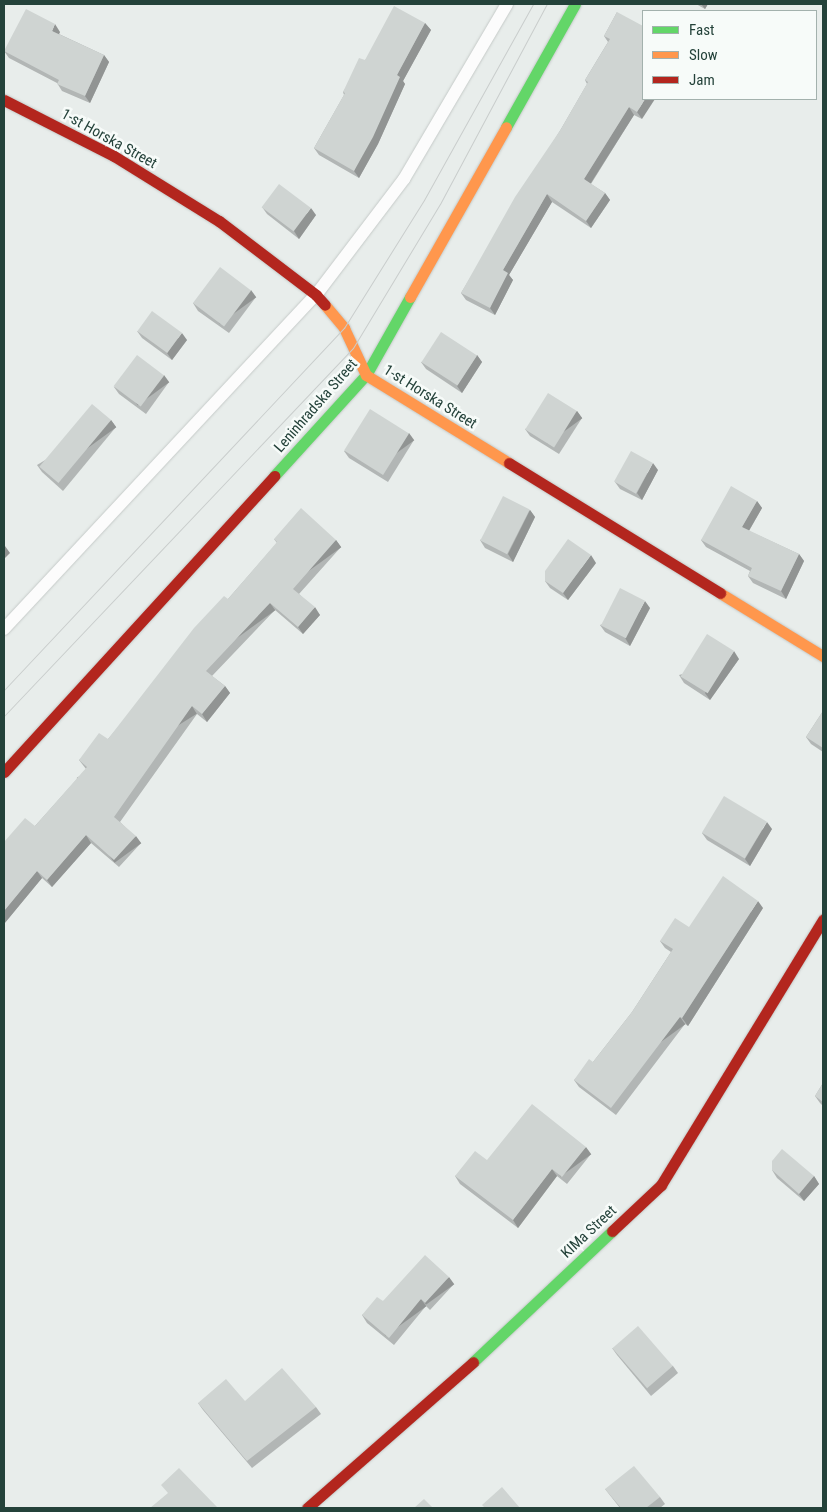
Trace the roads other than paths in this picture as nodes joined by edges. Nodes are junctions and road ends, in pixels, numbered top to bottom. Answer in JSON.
{"nodes":[{"id":1,"x":507,"y":4,"type":"edge"},
{"id":2,"x":575,"y":4,"type":"edge"},
{"id":3,"x":4,"y":100,"type":"edge"},
{"id":4,"x":316,"y":295,"type":"junction"},
{"id":5,"x":366,"y":375,"type":"junction"},
{"id":6,"x":4,"y":629,"type":"edge"},
{"id":7,"x":823,"y":656,"type":"edge"},
{"id":8,"x":4,"y":772,"type":"edge"},
{"id":9,"x":823,"y":920,"type":"edge"},
{"id":10,"x":307,"y":1508,"type":"edge"}],
"edges":[{"from":1,"to":4,"type":"lane"},
{"from":2,"to":5,"type":"street","name":"Leninhradska Street"},
{"from":3,"to":4,"type":"street","name":"1-st Horska Street"},
{"from":4,"to":5,"type":"street","name":"1-st Horska Street"},
{"from":4,"to":6,"type":"lane"},
{"from":5,"to":7,"type":"street","name":"1-st Horska Street"},
{"from":5,"to":8,"type":"street","name":"Leninhradska Street"},
{"from":9,"to":10,"type":"street","name":"KIMa Street"}]}
